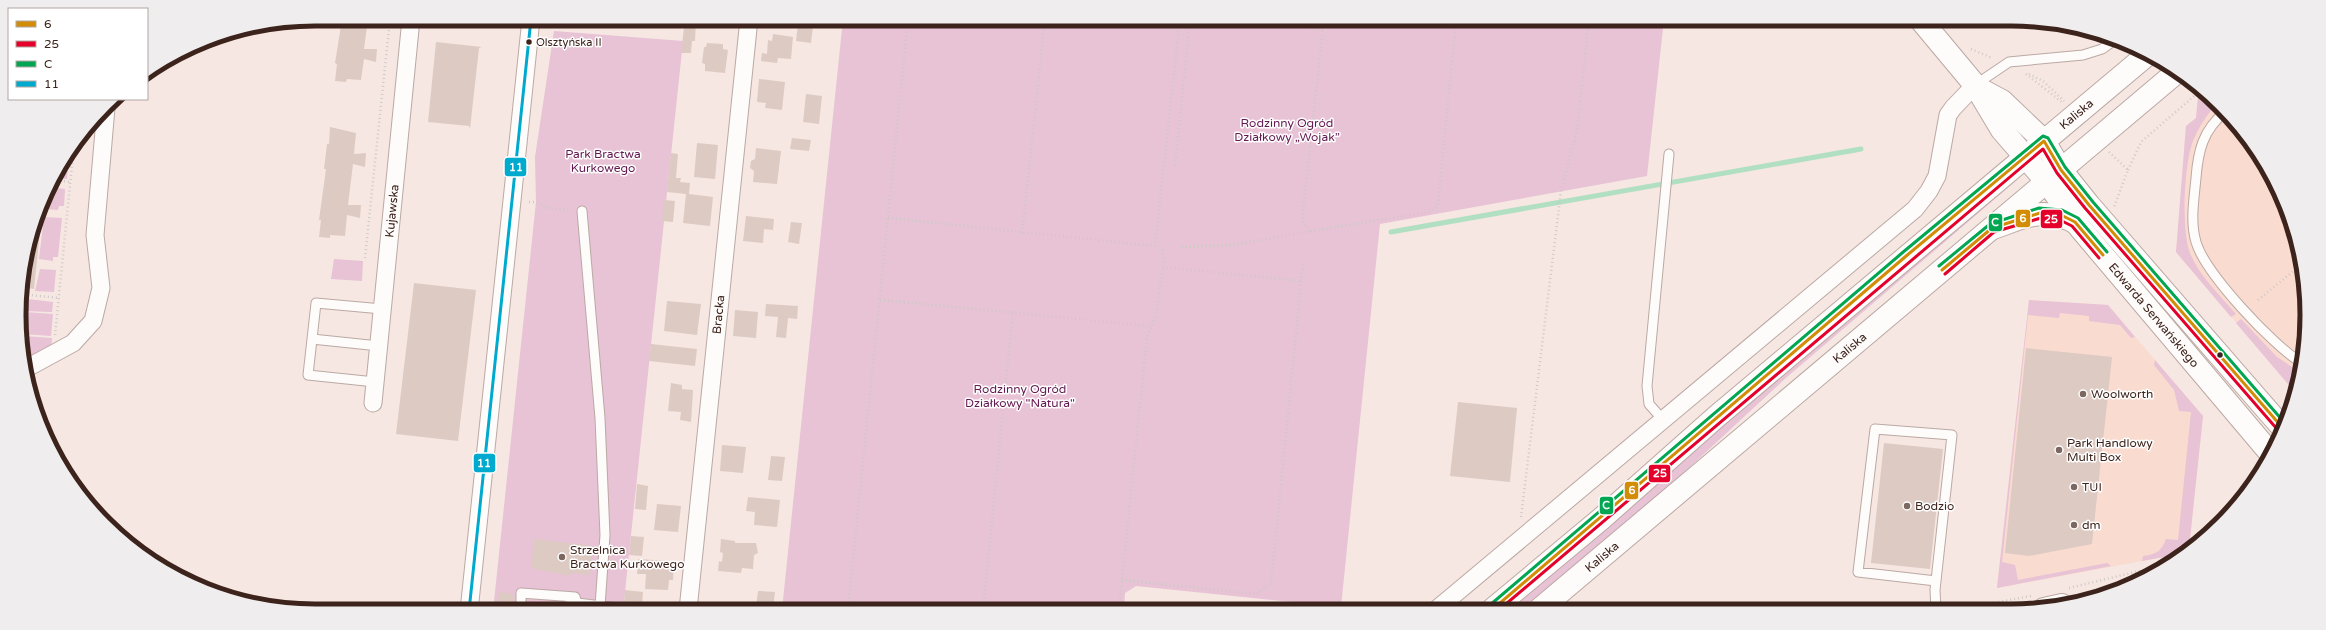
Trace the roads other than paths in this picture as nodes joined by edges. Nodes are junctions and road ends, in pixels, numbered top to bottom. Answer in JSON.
{"nodes":[{"id":1,"x":410,"y":26,"type":"edge"},
{"id":2,"x":530,"y":26,"type":"edge"},
{"id":3,"x":748,"y":26,"type":"edge"},
{"id":4,"x":1926,"y":26,"type":"edge"},
{"id":5,"x":2110,"y":43,"type":"edge"},
{"id":6,"x":2142,"y":58,"type":"edge"},
{"id":7,"x":2173,"y":76,"type":"edge"},
{"id":8,"x":1975,"y":86,"type":"junction"},
{"id":9,"x":105,"y":117,"type":"edge"},
{"id":10,"x":2221,"y":117,"type":"edge"},
{"id":11,"x":2044,"y":141,"type":"junction"},
{"id":12,"x":1669,"y":154,"type":"dead end"},
{"id":13,"x":2024,"y":157,"type":"junction"},
{"id":14,"x":2054,"y":176,"type":"junction"},
{"id":15,"x":582,"y":211,"type":"road end"},
{"id":16,"x":2075,"y":222,"type":"junction"},
{"id":17,"x":1992,"y":228,"type":"junction"},
{"id":18,"x":382,"y":309,"type":"junction"},
{"id":19,"x":312,"y":339,"type":"junction"},
{"id":20,"x":379,"y":346,"type":"junction"},
{"id":21,"x":2297,"y":359,"type":"edge"},
{"id":22,"x":31,"y":366,"type":"edge"},
{"id":23,"x":375,"y":382,"type":"junction"},
{"id":24,"x":373,"y":403,"type":"dead end"},
{"id":25,"x":1664,"y":421,"type":"junction"},
{"id":26,"x":2279,"y":424,"type":"edge"},
{"id":27,"x":2267,"y":449,"type":"edge"},
{"id":28,"x":1936,"y":581,"type":"junction"},
{"id":29,"x":577,"y":603,"type":"junction"},
{"id":30,"x":470,"y":604,"type":"edge"},
{"id":31,"x":521,"y":604,"type":"edge"},
{"id":32,"x":573,"y":604,"type":"edge"},
{"id":33,"x":585,"y":604,"type":"edge"},
{"id":34,"x":600,"y":604,"type":"edge"},
{"id":35,"x":689,"y":604,"type":"edge"},
{"id":36,"x":1443,"y":604,"type":"edge"},
{"id":37,"x":1499,"y":604,"type":"edge"},
{"id":38,"x":1546,"y":604,"type":"edge"},
{"id":39,"x":1936,"y":604,"type":"edge"}],
"edges":[{"from":1,"to":18,"type":"street","name":"Kujawska"},
{"from":2,"to":30,"type":"street"},
{"from":3,"to":35,"type":"street","name":"Bracka"},
{"from":4,"to":8,"type":"main road"},
{"from":5,"to":8,"type":"lane"},
{"from":6,"to":11,"type":"main road","name":"Kaliska"},
{"from":7,"to":14,"type":"main road","name":"Kaliska"},
{"from":8,"to":11,"type":"main road","name":"Edwarda Serwańskiego"},
{"from":8,"to":13,"type":"main road","name":"Edwarda Serwańskiego"},
{"from":8,"to":25,"type":"street"},
{"from":9,"to":22,"type":"street"},
{"from":10,"to":21,"type":"lane"},
{"from":11,"to":13,"type":"main road","name":"Kaliska"},
{"from":11,"to":14,"type":"main road","name":"Edwarda Serwańskiego"},
{"from":12,"to":25,"type":"lane"},
{"from":13,"to":14,"type":"main road","name":"Edwarda Serwańskiego"},
{"from":13,"to":37,"type":"main road","name":"Kaliska"},
{"from":14,"to":16,"type":"main road","name":"Edwarda Serwańskiego"},
{"from":14,"to":17,"type":"main road","name":"Kaliska"},
{"from":14,"to":26,"type":"main road","name":"Edwarda Serwańskiego"},
{"from":15,"to":34,"type":"lane"},
{"from":16,"to":17,"type":"main road"},
{"from":16,"to":27,"type":"main road","name":"Edwarda Serwańskiego"},
{"from":17,"to":38,"type":"main road","name":"Kaliska"},
{"from":18,"to":19,"type":"lane"},
{"from":18,"to":20,"type":"street","name":"Kujawska"},
{"from":19,"to":20,"type":"lane"},
{"from":19,"to":23,"type":"lane"},
{"from":20,"to":23,"type":"street","name":"Kujawska"},
{"from":23,"to":24,"type":"street","name":"Kujawska"},
{"from":25,"to":36,"type":"street"},
{"from":28,"to":28,"type":"lane"},
{"from":28,"to":39,"type":"lane"},
{"from":29,"to":31,"type":"lane"},
{"from":29,"to":32,"type":"lane"},
{"from":29,"to":33,"type":"lane"}]}
